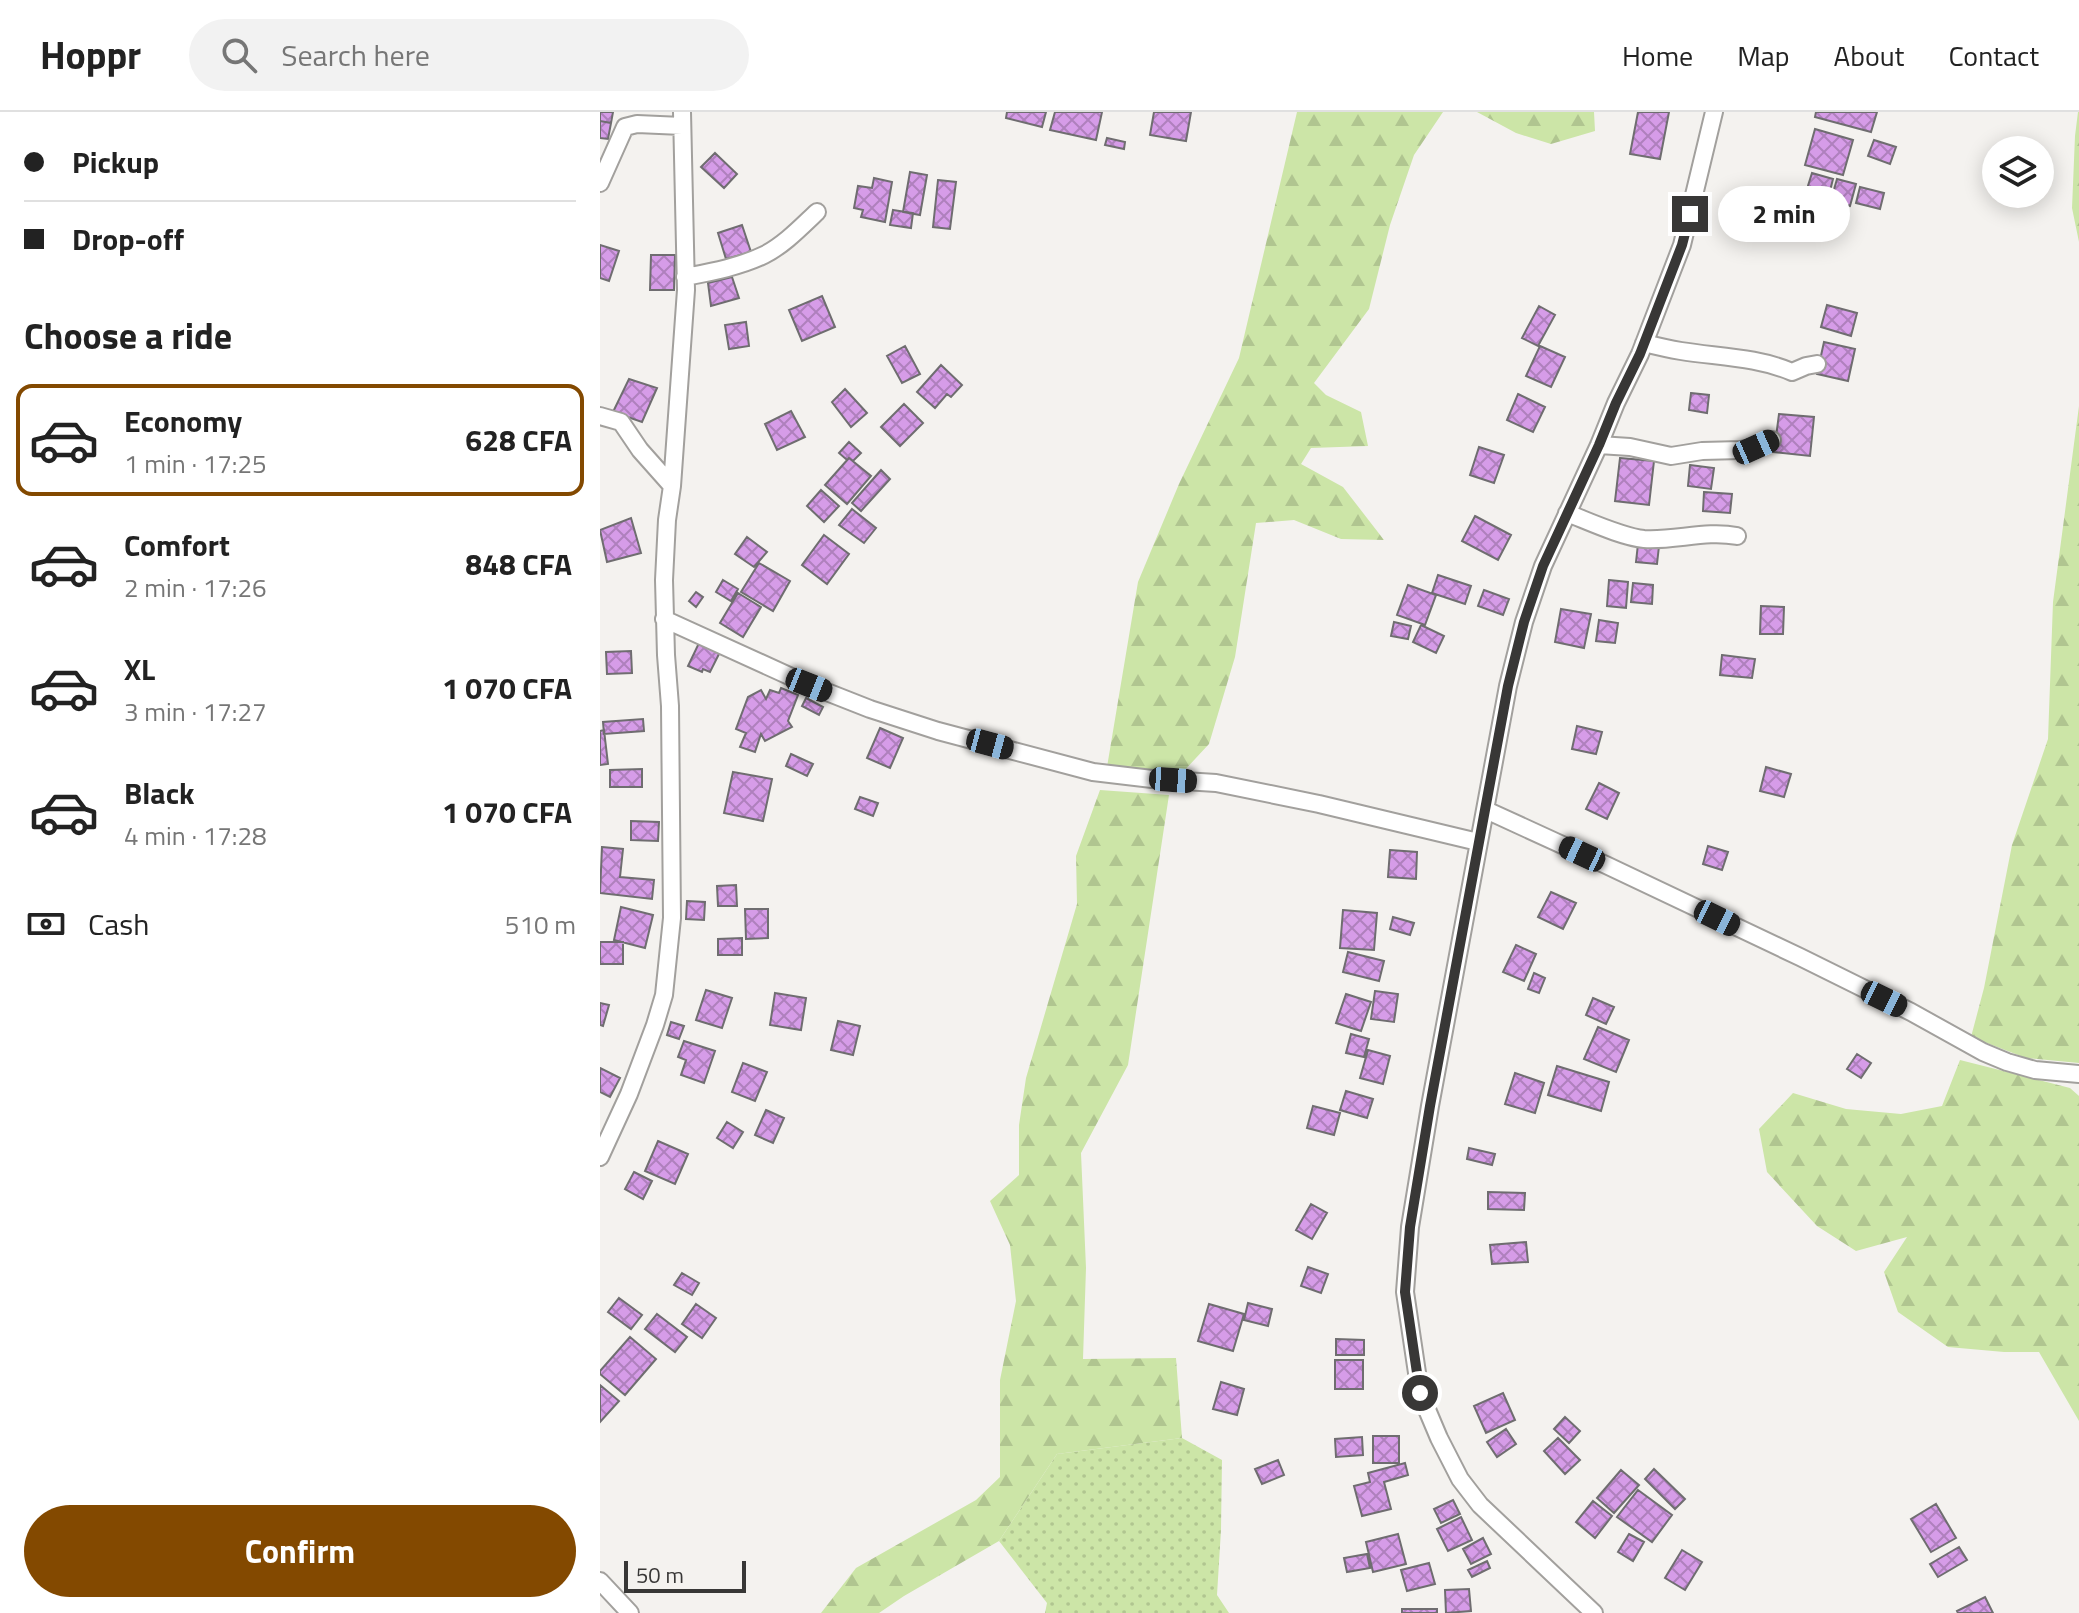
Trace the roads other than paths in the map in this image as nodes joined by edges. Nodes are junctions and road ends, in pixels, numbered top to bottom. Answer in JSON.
{"nodes":[{"id":1,"x":1714,"y":112,"type":"edge"},
{"id":2,"x":682,"y":119,"type":"edge"},
{"id":3,"x":600,"y":183,"type":"edge"},
{"id":4,"x":817,"y":212,"type":"dead end"},
{"id":5,"x":685,"y":277,"type":"junction"},
{"id":6,"x":1644,"y":343,"type":"junction"},
{"id":7,"x":1817,"y":364,"type":"dead end"},
{"id":8,"x":600,"y":416,"type":"edge"},
{"id":9,"x":1772,"y":440,"type":"dead end"},
{"id":10,"x":1599,"y":445,"type":"junction"},
{"id":11,"x":672,"y":486,"type":"junction"},
{"id":12,"x":1567,"y":513,"type":"junction"},
{"id":13,"x":1737,"y":536,"type":"dead end"},
{"id":14,"x":664,"y":619,"type":"junction"},
{"id":15,"x":1486,"y":810,"type":"junction"},
{"id":16,"x":1478,"y":842,"type":"junction"},
{"id":17,"x":2079,"y":1074,"type":"edge"},
{"id":18,"x":600,"y":1157,"type":"edge"},
{"id":19,"x":600,"y":1581,"type":"edge"},
{"id":20,"x":630,"y":1613,"type":"edge"},
{"id":21,"x":1594,"y":1613,"type":"edge"}],
"edges":[{"from":1,"to":6,"type":"street"},
{"from":2,"to":3,"type":"street"},
{"from":2,"to":5,"type":"street"},
{"from":4,"to":5,"type":"street"},
{"from":5,"to":11,"type":"street"},
{"from":6,"to":7,"type":"street"},
{"from":6,"to":10,"type":"street"},
{"from":8,"to":11,"type":"street"},
{"from":9,"to":10,"type":"street"},
{"from":10,"to":12,"type":"street"},
{"from":11,"to":14,"type":"street"},
{"from":12,"to":13,"type":"street"},
{"from":12,"to":15,"type":"street"},
{"from":14,"to":16,"type":"street"},
{"from":14,"to":18,"type":"street"},
{"from":15,"to":16,"type":"street"},
{"from":15,"to":17,"type":"street"},
{"from":16,"to":21,"type":"street"},
{"from":19,"to":20,"type":"street"}]}
